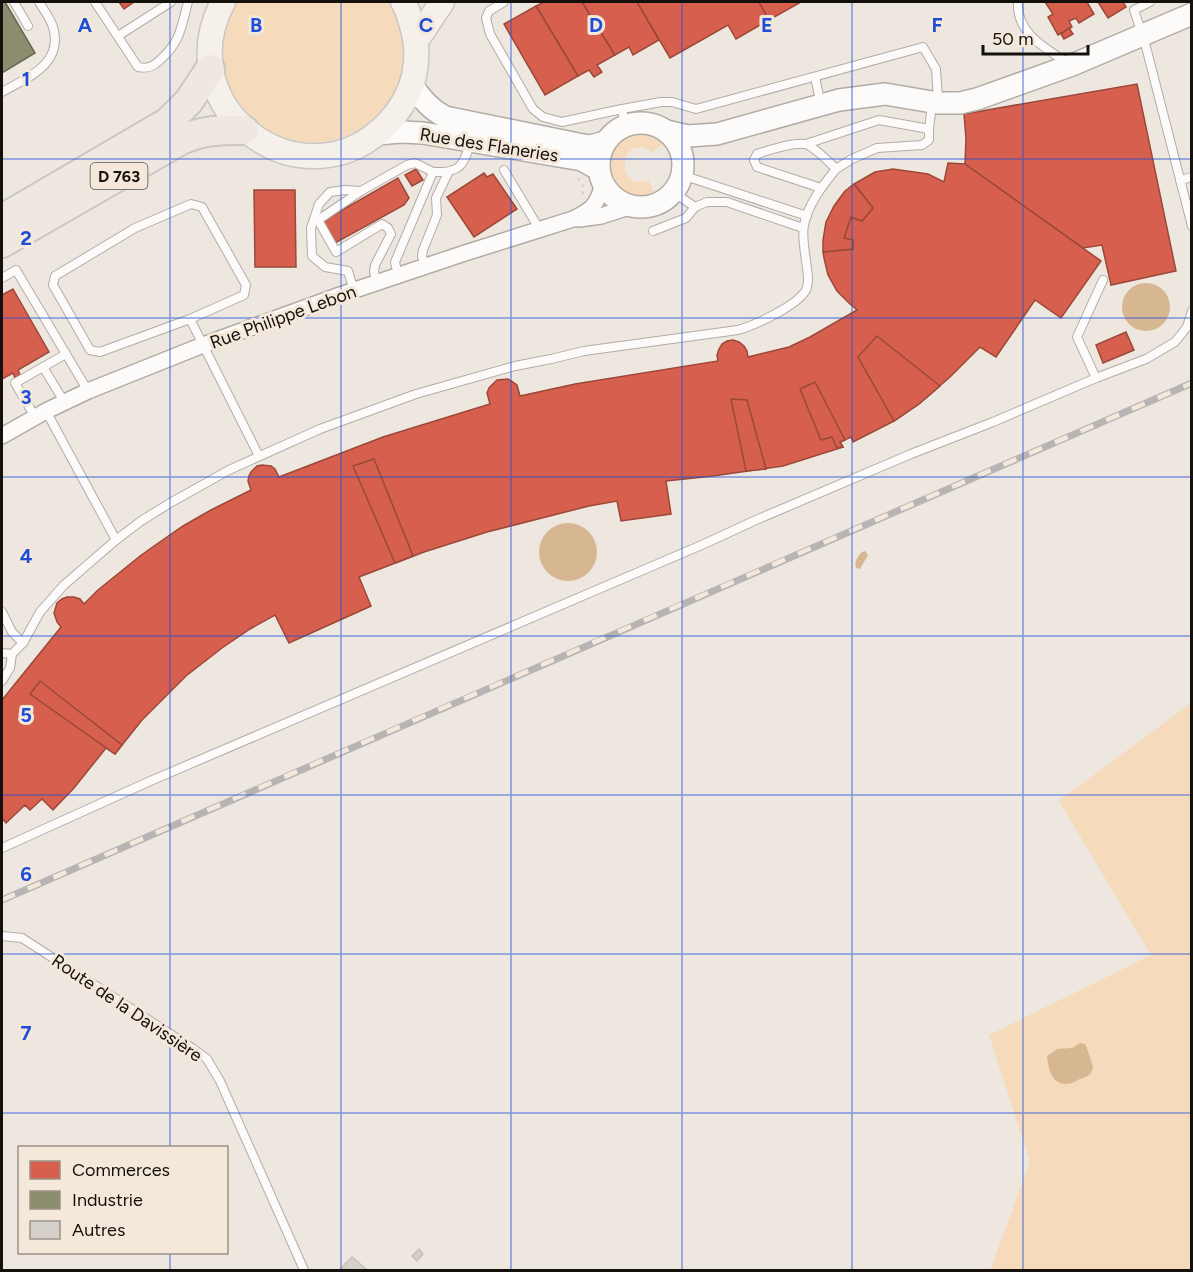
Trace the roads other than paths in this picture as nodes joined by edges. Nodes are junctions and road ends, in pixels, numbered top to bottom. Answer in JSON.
{"nodes":[{"id":1,"x":14,"y":2,"type":"edge"},
{"id":2,"x":39,"y":2,"type":"edge"},
{"id":3,"x":95,"y":2,"type":"edge"},
{"id":4,"x":171,"y":2,"type":"edge"},
{"id":5,"x":188,"y":2,"type":"edge"},
{"id":6,"x":223,"y":2,"type":"edge"},
{"id":7,"x":403,"y":2,"type":"edge"},
{"id":8,"x":442,"y":2,"type":"edge"},
{"id":9,"x":504,"y":2,"type":"edge"},
{"id":10,"x":1018,"y":2,"type":"edge"},
{"id":11,"x":1150,"y":2,"type":"edge"},
{"id":12,"x":1191,"y":14,"type":"edge"},
{"id":13,"x":28,"y":26,"type":"dead end"},
{"id":14,"x":1142,"y":35,"type":"junction"},
{"id":15,"x":118,"y":36,"type":"junction"},
{"id":16,"x":416,"y":41,"type":"junction"},
{"id":17,"x":1072,"y":65,"type":"junction"},
{"id":18,"x":210,"y":69,"type":"junction"},
{"id":19,"x":815,"y":77,"type":"junction"},
{"id":20,"x":412,"y":85,"type":"junction"},
{"id":21,"x":2,"y":92,"type":"edge"},
{"id":22,"x":935,"y":103,"type":"junction"},
{"id":23,"x":821,"y":105,"type":"junction"},
{"id":24,"x":623,"y":117,"type":"junction"},
{"id":25,"x":244,"y":129,"type":"junction"},
{"id":26,"x":929,"y":129,"type":"junction"},
{"id":27,"x":666,"y":131,"type":"junction"},
{"id":28,"x":377,"y":134,"type":"junction"},
{"id":29,"x":717,"y":134,"type":"junction"},
{"id":30,"x":470,"y":142,"type":"junction"},
{"id":31,"x":605,"y":142,"type":"junction"},
{"id":32,"x":806,"y":144,"type":"junction"},
{"id":33,"x":836,"y":169,"type":"junction"},
{"id":34,"x":504,"y":170,"type":"dead end"},
{"id":35,"x":434,"y":172,"type":"junction"},
{"id":36,"x":448,"y":173,"type":"junction"},
{"id":37,"x":679,"y":175,"type":"junction"},
{"id":38,"x":601,"y":177,"type":"junction"},
{"id":39,"x":1191,"y":177,"type":"edge"},
{"id":40,"x":1180,"y":180,"type":"junction"},
{"id":41,"x":821,"y":188,"type":"junction"},
{"id":42,"x":361,"y":191,"type":"junction"},
{"id":43,"x":632,"y":206,"type":"junction"},
{"id":44,"x":695,"y":207,"type":"junction"},
{"id":45,"x":807,"y":216,"type":"junction"},
{"id":46,"x":2,"y":219,"type":"edge"},
{"id":47,"x":573,"y":219,"type":"junction"},
{"id":48,"x":1191,"y":226,"type":"edge"},
{"id":49,"x":803,"y":228,"type":"junction"},
{"id":50,"x":540,"y":230,"type":"junction"},
{"id":51,"x":653,"y":231,"type":"dead end"},
{"id":52,"x":2,"y":243,"type":"edge"},
{"id":53,"x":426,"y":266,"type":"junction"},
{"id":54,"x":398,"y":276,"type":"junction"},
{"id":55,"x":2,"y":278,"type":"edge"},
{"id":56,"x":1103,"y":280,"type":"dead end"},
{"id":57,"x":377,"y":283,"type":"junction"},
{"id":58,"x":354,"y":291,"type":"junction"},
{"id":59,"x":1191,"y":311,"type":"edge"},
{"id":60,"x":190,"y":319,"type":"junction"},
{"id":61,"x":203,"y":345,"type":"junction"},
{"id":62,"x":66,"y":354,"type":"junction"},
{"id":63,"x":44,"y":367,"type":"junction"},
{"id":64,"x":1096,"y":378,"type":"junction"},
{"id":65,"x":88,"y":392,"type":"junction"},
{"id":66,"x":65,"y":403,"type":"junction"},
{"id":67,"x":40,"y":414,"type":"junction"},
{"id":68,"x":2,"y":436,"type":"edge"},
{"id":69,"x":259,"y":456,"type":"junction"},
{"id":70,"x":116,"y":540,"type":"junction"},
{"id":71,"x":2,"y":612,"type":"edge"},
{"id":72,"x":22,"y":643,"type":"junction"},
{"id":73,"x":2,"y":653,"type":"edge"},
{"id":74,"x":12,"y":654,"type":"junction"},
{"id":75,"x":2,"y":681,"type":"edge"},
{"id":76,"x":2,"y":848,"type":"edge"},
{"id":77,"x":2,"y":936,"type":"edge"},
{"id":78,"x":304,"y":1270,"type":"edge"}],
"edges":[{"from":1,"to":13,"type":"lane"},
{"from":2,"to":21,"type":"lane"},
{"from":3,"to":15,"type":"lane"},
{"from":4,"to":15,"type":"lane"},
{"from":5,"to":15,"type":"lane"},
{"from":6,"to":18,"type":"main road"},
{"from":7,"to":16,"type":"main road"},
{"from":8,"to":16,"type":"main road"},
{"from":9,"to":24,"type":"lane"},
{"from":10,"to":17,"type":"lane"},
{"from":11,"to":14,"type":"lane"},
{"from":12,"to":14,"type":"street"},
{"from":14,"to":17,"type":"street"},
{"from":14,"to":40,"type":"lane"},
{"from":16,"to":20,"type":"main road"},
{"from":17,"to":22,"type":"street"},
{"from":18,"to":25,"type":"main road"},
{"from":18,"to":46,"type":"highway","number":"D 763"},
{"from":19,"to":22,"type":"lane"},
{"from":19,"to":23,"type":"lane"},
{"from":19,"to":24,"type":"lane"},
{"from":20,"to":28,"type":"main road"},
{"from":20,"to":31,"type":"street","name":"Rue des Flaneries"},
{"from":22,"to":23,"type":"street"},
{"from":22,"to":26,"type":"lane"},
{"from":23,"to":29,"type":"street"},
{"from":24,"to":27,"type":"street"},
{"from":24,"to":31,"type":"street"},
{"from":25,"to":28,"type":"main road"},
{"from":25,"to":52,"type":"highway","number":"D 763"},
{"from":26,"to":32,"type":"lane"},
{"from":26,"to":33,"type":"lane"},
{"from":27,"to":29,"type":"street"},
{"from":27,"to":37,"type":"street"},
{"from":28,"to":30,"type":"street","name":"Rue des Flaneries"},
{"from":29,"to":37,"type":"street"},
{"from":30,"to":36,"type":"lane"},
{"from":30,"to":38,"type":"street","name":"Rue des Flaneries"},
{"from":31,"to":38,"type":"street"},
{"from":32,"to":33,"type":"lane"},
{"from":32,"to":41,"type":"lane"},
{"from":33,"to":41,"type":"lane"},
{"from":34,"to":50,"type":"lane"},
{"from":35,"to":36,"type":"lane"},
{"from":35,"to":42,"type":"lane"},
{"from":35,"to":54,"type":"lane"},
{"from":36,"to":53,"type":"lane"},
{"from":37,"to":43,"type":"street"},
{"from":37,"to":44,"type":"lane"},
{"from":37,"to":45,"type":"lane"},
{"from":38,"to":43,"type":"street"},
{"from":38,"to":47,"type":"street","name":"Rue Philippe Lebon"},
{"from":39,"to":40,"type":"lane"},
{"from":40,"to":48,"type":"lane"},
{"from":41,"to":45,"type":"lane"},
{"from":42,"to":57,"type":"lane"},
{"from":42,"to":58,"type":"lane"},
{"from":43,"to":47,"type":"street","name":"Rue Philippe Lebon"},
{"from":44,"to":49,"type":"lane"},
{"from":44,"to":51,"type":"lane"},
{"from":45,"to":49,"type":"lane"},
{"from":47,"to":50,"type":"street","name":"Rue Philippe Lebon"},
{"from":49,"to":69,"type":"lane"},
{"from":50,"to":53,"type":"street","name":"Rue Philippe Lebon"},
{"from":53,"to":54,"type":"street","name":"Rue Philippe Lebon"},
{"from":54,"to":57,"type":"street","name":"Rue Philippe Lebon"},
{"from":55,"to":62,"type":"lane"},
{"from":56,"to":64,"type":"lane"},
{"from":57,"to":58,"type":"street","name":"Rue Philippe Lebon"},
{"from":58,"to":61,"type":"street","name":"Rue Philippe Lebon"},
{"from":59,"to":64,"type":"lane"},
{"from":60,"to":60,"type":"lane"},
{"from":60,"to":61,"type":"lane"},
{"from":61,"to":65,"type":"street","name":"Rue Philippe Lebon"},
{"from":61,"to":69,"type":"lane"},
{"from":62,"to":63,"type":"lane"},
{"from":62,"to":65,"type":"lane"},
{"from":63,"to":66,"type":"lane"},
{"from":63,"to":67,"type":"lane"},
{"from":64,"to":76,"type":"lane"},
{"from":65,"to":66,"type":"street","name":"Rue Philippe Lebon"},
{"from":66,"to":67,"type":"street","name":"Rue Philippe Lebon"},
{"from":67,"to":68,"type":"street","name":"Rue Philippe Lebon"},
{"from":67,"to":70,"type":"lane"},
{"from":69,"to":70,"type":"lane"},
{"from":70,"to":72,"type":"lane"},
{"from":71,"to":72,"type":"lane"},
{"from":72,"to":74,"type":"lane"},
{"from":73,"to":74,"type":"lane"},
{"from":74,"to":75,"type":"lane"},
{"from":77,"to":78,"type":"lane","name":"Route de la Davissière"}]}
